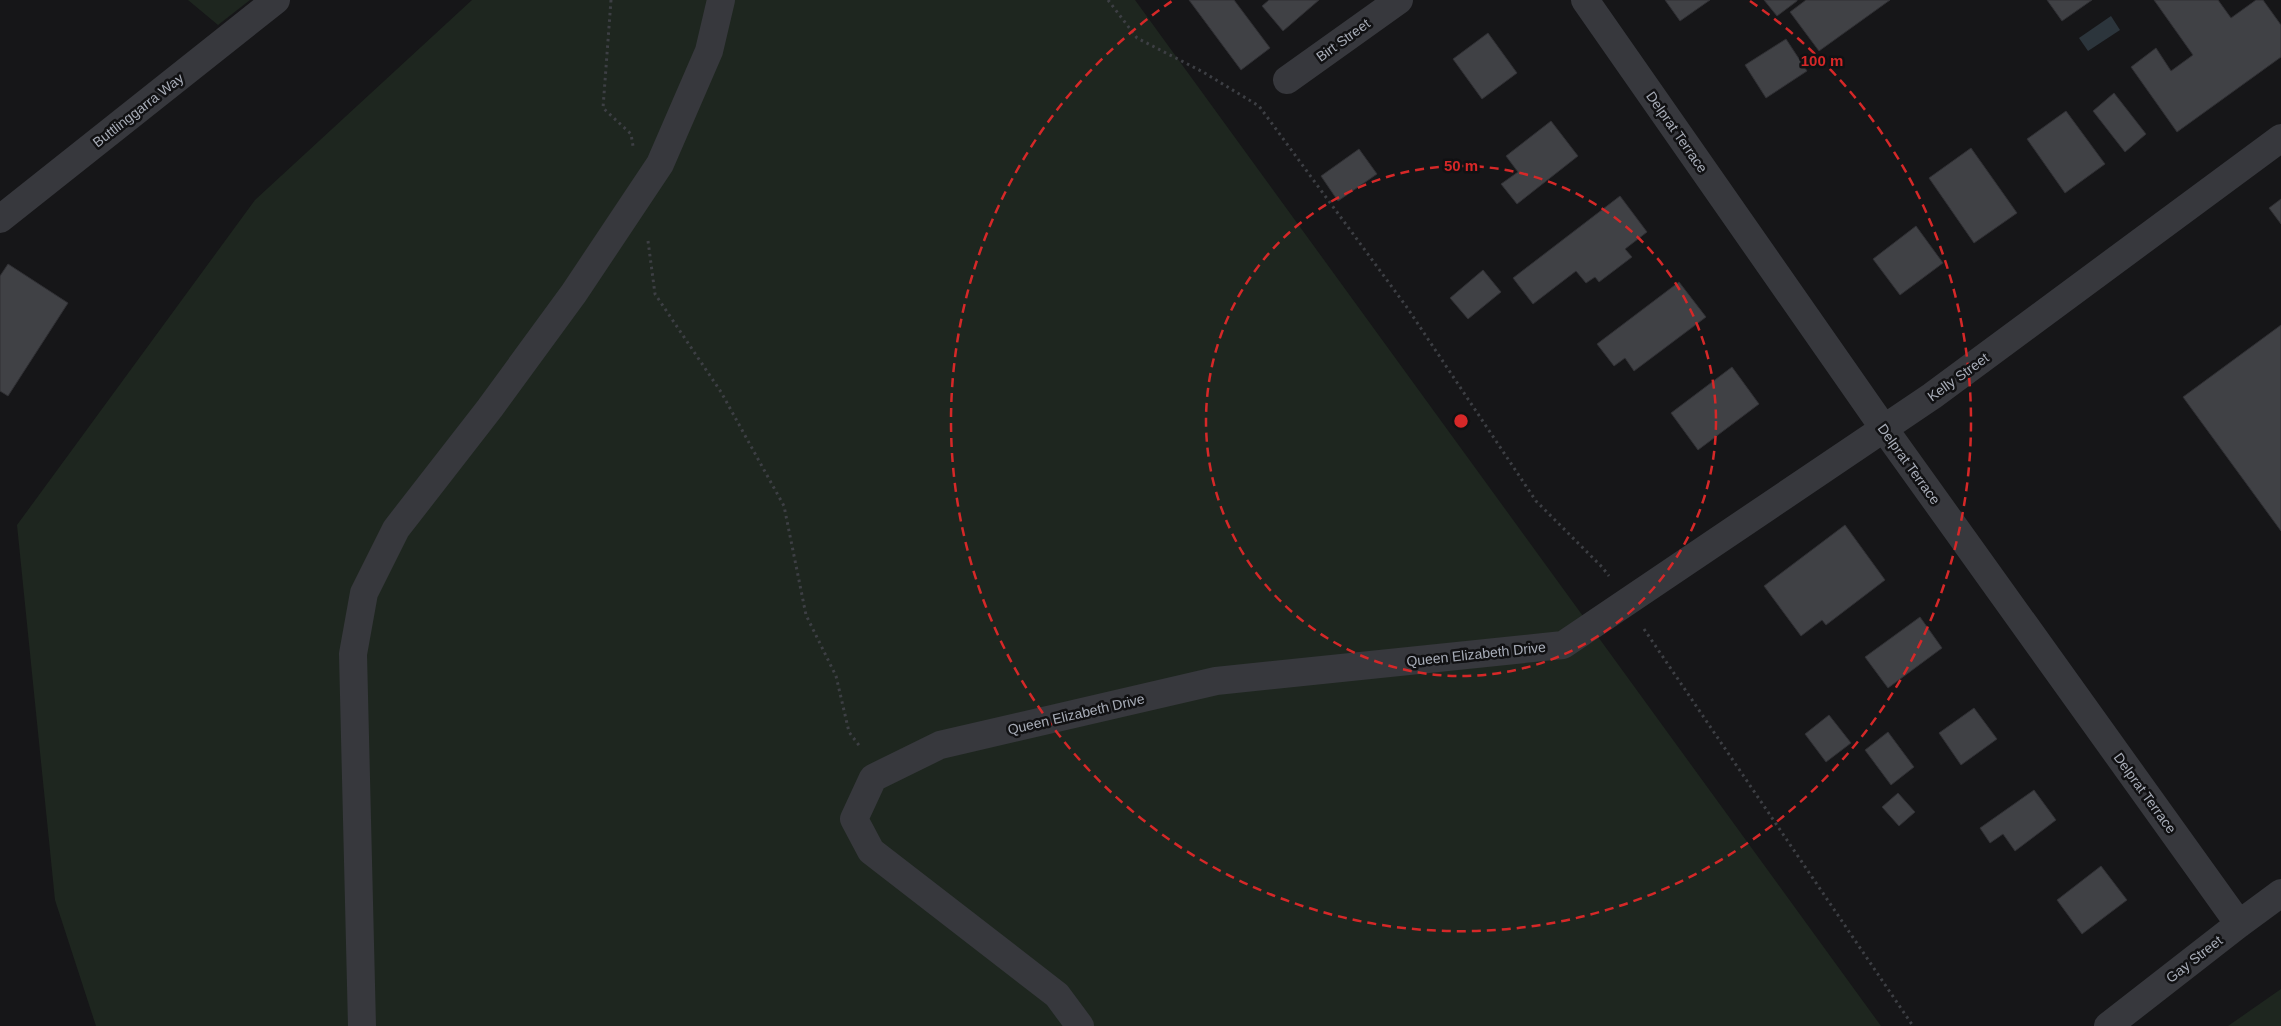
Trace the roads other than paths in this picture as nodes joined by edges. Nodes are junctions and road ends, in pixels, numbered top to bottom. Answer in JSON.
{"nodes":[{"id":1,"x":276,"y":0,"type":"edge"},
{"id":2,"x":721,"y":0,"type":"edge"},
{"id":3,"x":1399,"y":0,"type":"edge"},
{"id":4,"x":1585,"y":0,"type":"edge"},
{"id":5,"x":1287,"y":80,"type":"dead end"},
{"id":6,"x":2281,"y":138,"type":"edge"},
{"id":7,"x":0,"y":219,"type":"edge"},
{"id":8,"x":1885,"y":430,"type":"junction"},
{"id":9,"x":1626,"y":602,"type":"joint"},
{"id":10,"x":2281,"y":893,"type":"edge"},
{"id":11,"x":2239,"y":924,"type":"junction"},
{"id":12,"x":362,"y":1026,"type":"edge"},
{"id":13,"x":1080,"y":1026,"type":"edge"},
{"id":14,"x":2108,"y":1026,"type":"edge"}],
"edges":[{"from":1,"to":7,"type":"street","name":"Buttlinggarra Way"},
{"from":2,"to":12,"type":"street"},
{"from":3,"to":5,"type":"street","name":"Birt Street"},
{"from":4,"to":8,"type":"street","name":"Delprat Terrace"},
{"from":6,"to":8,"type":"street","name":"Kelly Street"},
{"from":8,"to":9,"type":"street","name":"Kelly Street"},
{"from":8,"to":11,"type":"street","name":"Delprat Terrace"},
{"from":9,"to":13,"type":"street","name":"Queen Elizabeth Drive"},
{"from":10,"to":11,"type":"street","name":"Gay Street"},
{"from":11,"to":14,"type":"street","name":"Gay Street"}]}
